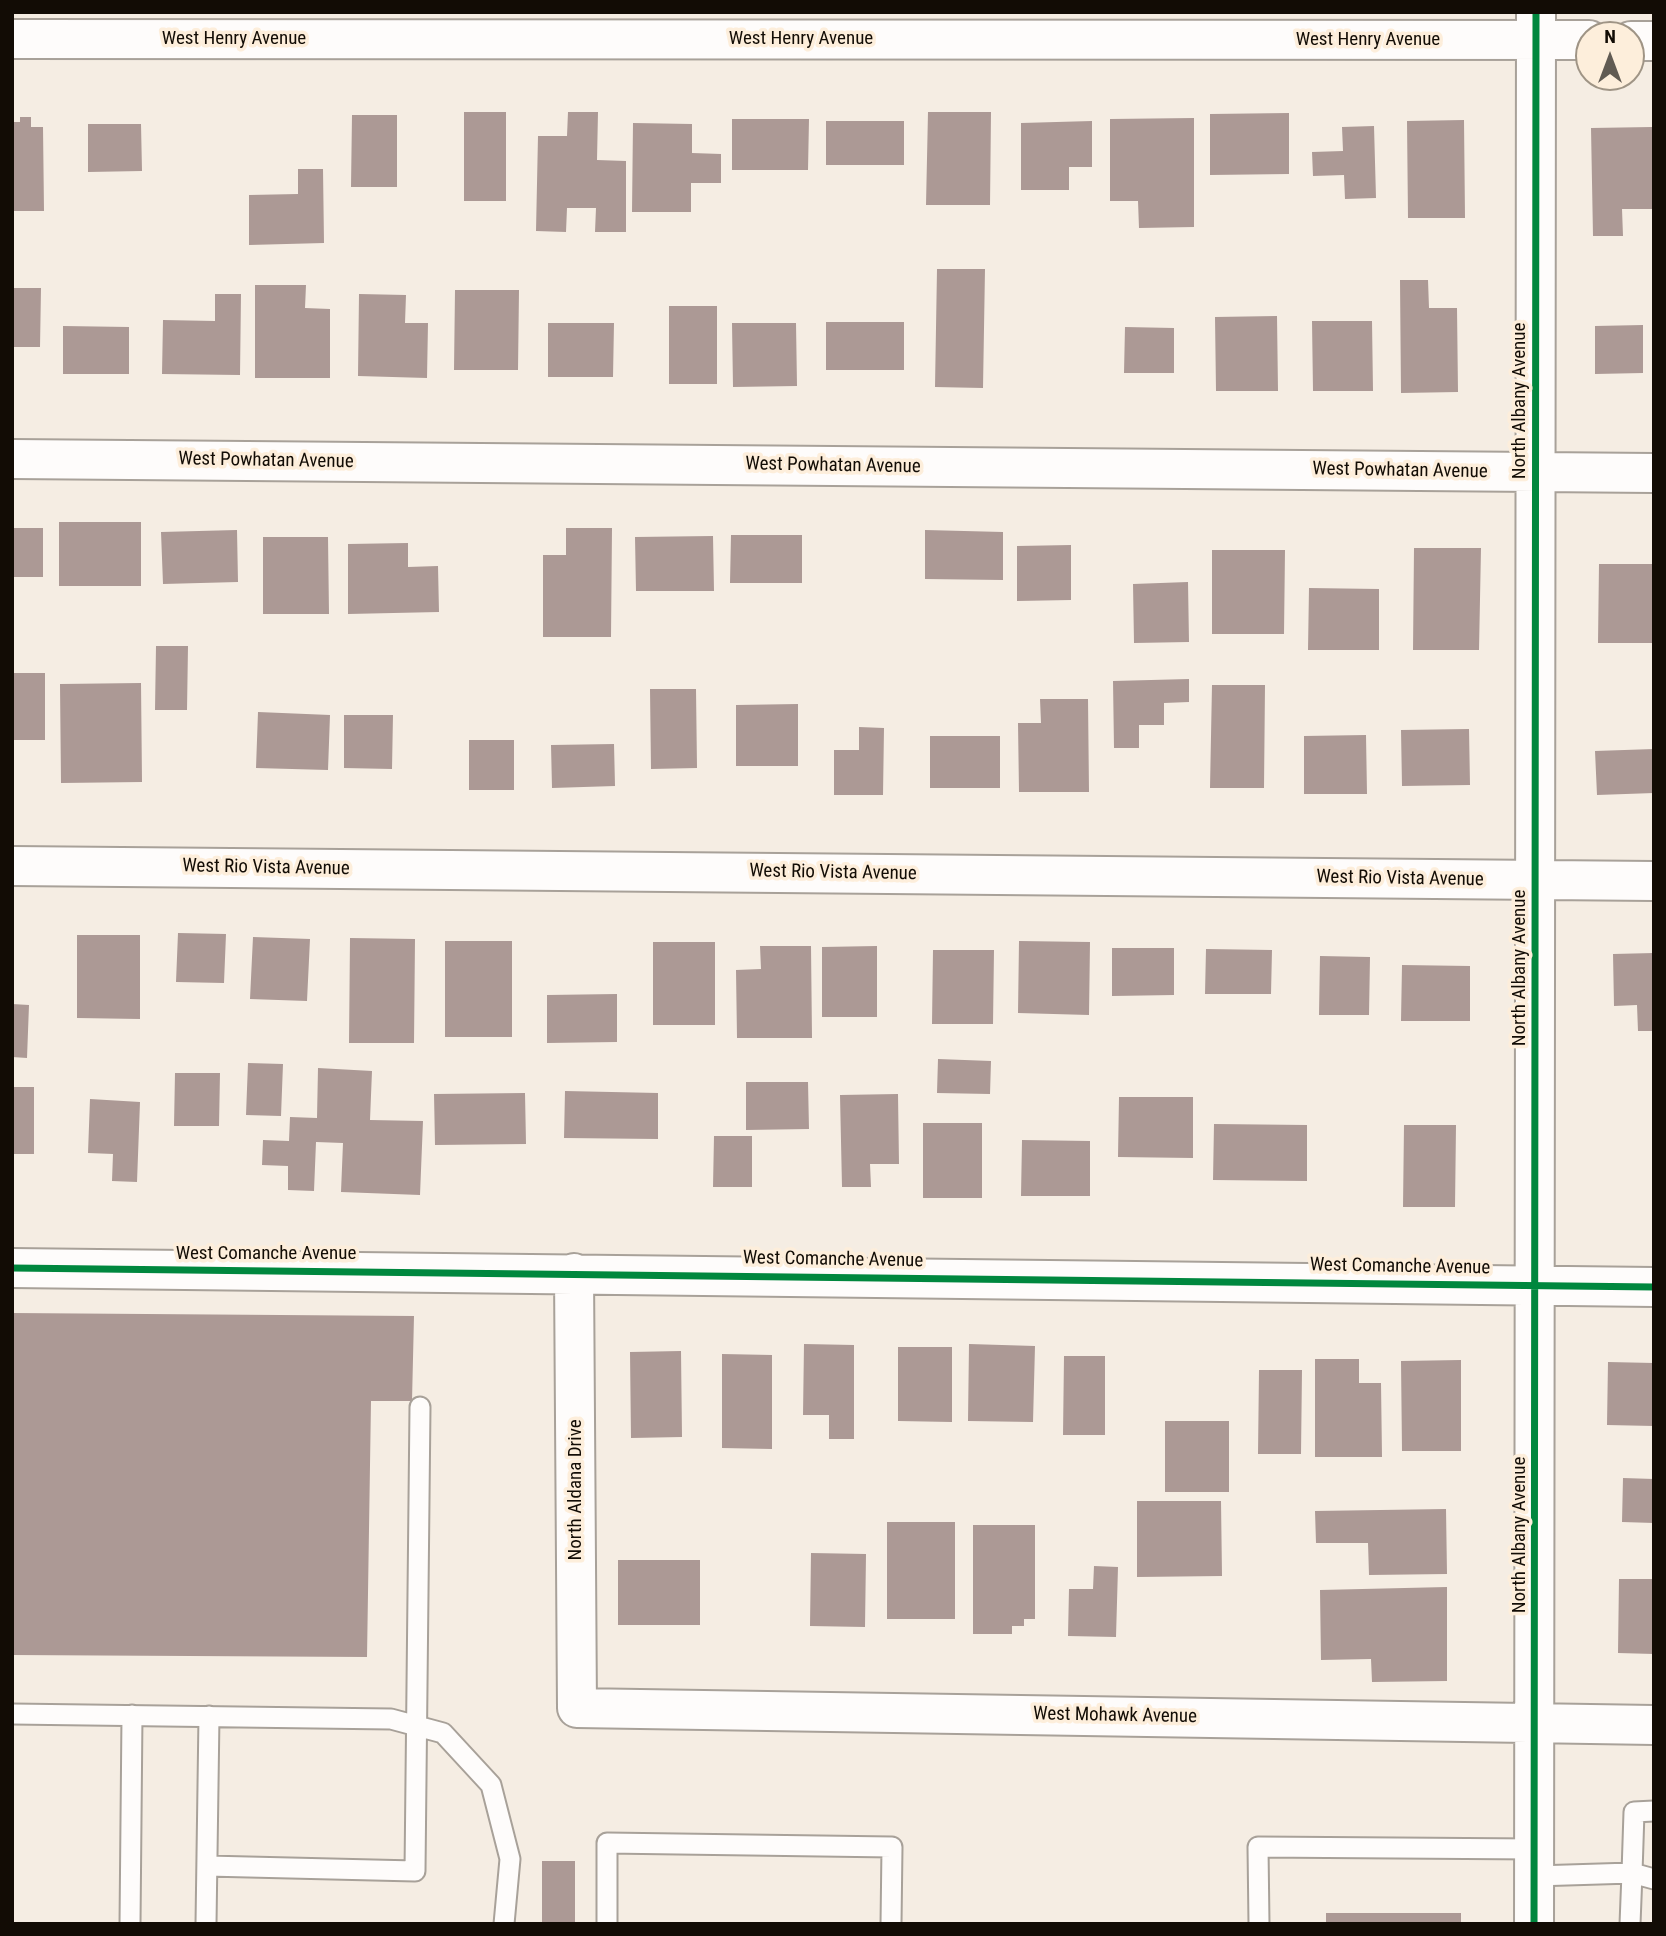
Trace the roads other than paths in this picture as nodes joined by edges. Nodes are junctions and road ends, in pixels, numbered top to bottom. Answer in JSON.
{"nodes":[{"id":1,"x":1536,"y":26,"type":"edge"},
{"id":2,"x":1575,"y":36,"type":"edge"},
{"id":3,"x":12,"y":39,"type":"edge"},
{"id":4,"x":12,"y":459,"type":"edge"},
{"id":5,"x":1536,"y":472,"type":"junction"},
{"id":6,"x":1654,"y":473,"type":"edge"},
{"id":7,"x":12,"y":866,"type":"edge"},
{"id":8,"x":1536,"y":880,"type":"junction"},
{"id":9,"x":1654,"y":881,"type":"edge"},
{"id":10,"x":12,"y":1268,"type":"edge"},
{"id":11,"x":574,"y":1273,"type":"junction"},
{"id":12,"x":1535,"y":1285,"type":"junction"},
{"id":13,"x":1654,"y":1287,"type":"edge"},
{"id":14,"x":421,"y":1407,"type":"dead end"},
{"id":15,"x":577,"y":1708,"type":"joint"},
{"id":16,"x":12,"y":1714,"type":"edge"},
{"id":17,"x":132,"y":1715,"type":"junction"},
{"id":18,"x":209,"y":1716,"type":"junction"},
{"id":19,"x":1536,"y":1723,"type":"junction"},
{"id":20,"x":1654,"y":1725,"type":"edge"},
{"id":21,"x":415,"y":1726,"type":"junction"},
{"id":22,"x":1654,"y":1811,"type":"edge"},
{"id":23,"x":1535,"y":1862,"type":"junction"},
{"id":24,"x":207,"y":1866,"type":"junction"},
{"id":25,"x":1632,"y":1874,"type":"junction"},
{"id":26,"x":1654,"y":1879,"type":"edge"},
{"id":27,"x":130,"y":1924,"type":"edge"},
{"id":28,"x":206,"y":1924,"type":"edge"},
{"id":29,"x":504,"y":1924,"type":"edge"},
{"id":30,"x":607,"y":1924,"type":"edge"},
{"id":31,"x":891,"y":1924,"type":"edge"},
{"id":32,"x":1259,"y":1924,"type":"edge"},
{"id":33,"x":1534,"y":1924,"type":"edge"},
{"id":34,"x":1630,"y":1924,"type":"edge"}],
"edges":[{"from":1,"to":2,"type":"street","name":"West Henry Avenue"},
{"from":1,"to":3,"type":"street","name":"West Henry Avenue"},
{"from":1,"to":5,"type":"street","name":"North Albany Avenue"},
{"from":4,"to":5,"type":"street","name":"West Powhatan Avenue"},
{"from":5,"to":6,"type":"street","name":"West Powhatan Avenue"},
{"from":5,"to":8,"type":"street","name":"North Albany Avenue"},
{"from":7,"to":8,"type":"street","name":"West Rio Vista Avenue"},
{"from":8,"to":9,"type":"street","name":"West Rio Vista Avenue"},
{"from":8,"to":12,"type":"street","name":"North Albany Avenue"},
{"from":10,"to":11,"type":"street","name":"West Comanche Avenue"},
{"from":11,"to":12,"type":"street","name":"West Comanche Avenue"},
{"from":11,"to":15,"type":"street","name":"North Aldana Drive"},
{"from":12,"to":13,"type":"street","name":"West Comanche Avenue"},
{"from":12,"to":19,"type":"street","name":"North Albany Avenue"},
{"from":14,"to":21,"type":"lane"},
{"from":15,"to":19,"type":"street","name":"West Mohawk Avenue"},
{"from":16,"to":17,"type":"lane"},
{"from":17,"to":18,"type":"lane"},
{"from":17,"to":27,"type":"lane"},
{"from":18,"to":21,"type":"lane"},
{"from":18,"to":24,"type":"lane"},
{"from":19,"to":20,"type":"street","name":"West Mohawk Avenue"},
{"from":19,"to":23,"type":"street","name":"North Albany Avenue"},
{"from":21,"to":24,"type":"lane"},
{"from":21,"to":29,"type":"lane"},
{"from":22,"to":25,"type":"lane"},
{"from":23,"to":25,"type":"lane"},
{"from":23,"to":32,"type":"lane"},
{"from":23,"to":33,"type":"street","name":"North Albany Avenue"},
{"from":24,"to":28,"type":"lane"},
{"from":25,"to":26,"type":"lane"},
{"from":25,"to":34,"type":"lane"},
{"from":30,"to":31,"type":"lane"}]}
